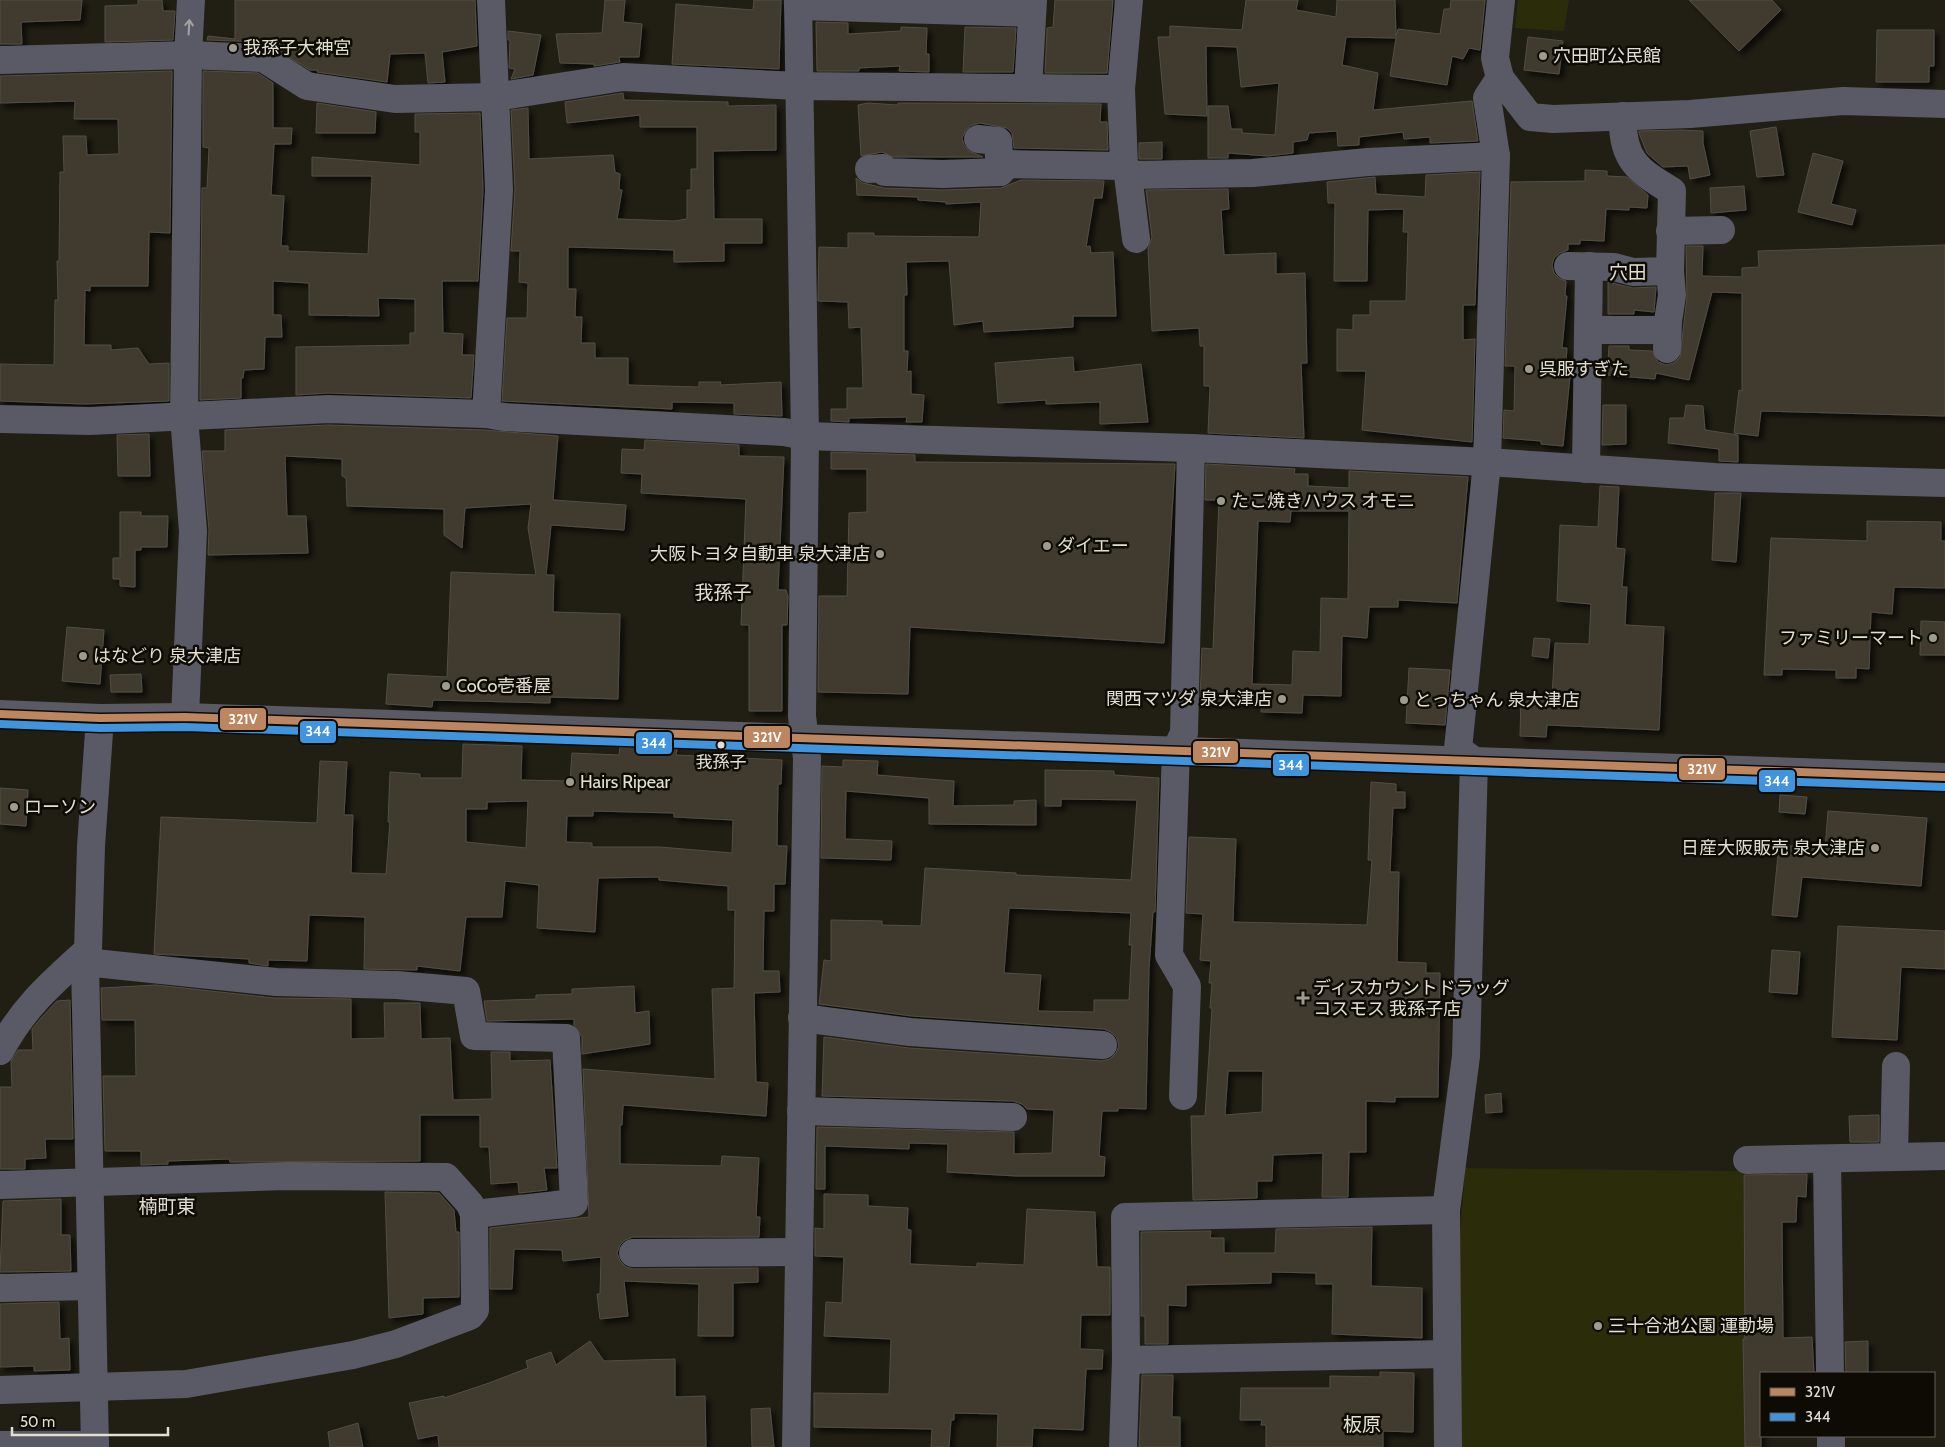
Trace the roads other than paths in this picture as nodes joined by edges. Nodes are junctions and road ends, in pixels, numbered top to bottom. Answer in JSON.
{"nodes":[{"id":1,"x":191,"y":0,"type":"edge"},
{"id":2,"x":492,"y":0,"type":"edge"},
{"id":3,"x":1129,"y":0,"type":"edge"},
{"id":4,"x":1501,"y":0,"type":"edge"},
{"id":5,"x":798,"y":3,"type":"edge"},
{"id":6,"x":1033,"y":7,"type":"edge"},
{"id":7,"x":188,"y":55,"type":"junction"},
{"id":8,"x":0,"y":60,"type":"edge"},
{"id":9,"x":1500,"y":78,"type":"junction"},
{"id":10,"x":798,"y":86,"type":"junction"},
{"id":11,"x":1028,"y":88,"type":"junction"},
{"id":12,"x":1121,"y":89,"type":"junction"},
{"id":13,"x":495,"y":97,"type":"junction"},
{"id":14,"x":1945,"y":104,"type":"edge"},
{"id":15,"x":1623,"y":116,"type":"junction"},
{"id":16,"x":978,"y":139,"type":"dead end"},
{"id":17,"x":1496,"y":156,"type":"junction"},
{"id":18,"x":869,"y":169,"type":"dead end"},
{"id":19,"x":1126,"y":170,"type":"junction"},
{"id":20,"x":1000,"y":172,"type":"junction"},
{"id":21,"x":1721,"y":230,"type":"dead end"},
{"id":22,"x":1670,"y":232,"type":"junction"},
{"id":23,"x":1136,"y":238,"type":"dead end"},
{"id":24,"x":1670,"y":271,"type":"junction"},
{"id":25,"x":1588,"y":330,"type":"junction"},
{"id":26,"x":486,"y":414,"type":"junction"},
{"id":27,"x":184,"y":416,"type":"junction"},
{"id":28,"x":0,"y":419,"type":"edge"},
{"id":29,"x":805,"y":436,"type":"junction"},
{"id":30,"x":1191,"y":448,"type":"junction"},
{"id":31,"x":1487,"y":462,"type":"junction"},
{"id":32,"x":1586,"y":469,"type":"junction"},
{"id":33,"x":1945,"y":483,"type":"edge"},
{"id":34,"x":0,"y":714,"type":"edge"},
{"id":35,"x":186,"y":717,"type":"junction"},
{"id":36,"x":100,"y":718,"type":"junction"},
{"id":37,"x":805,"y":738,"type":"junction"},
{"id":38,"x":1176,"y":750,"type":"junction"},
{"id":39,"x":1474,"y":761,"type":"junction"},
{"id":40,"x":1945,"y":777,"type":"edge"},
{"id":41,"x":86,"y":956,"type":"junction"},
{"id":42,"x":802,"y":1018,"type":"junction"},
{"id":43,"x":1090,"y":1050,"type":"dead end"},
{"id":44,"x":0,"y":1051,"type":"edge"},
{"id":45,"x":1896,"y":1066,"type":"dead end"},
{"id":46,"x":1182,"y":1096,"type":"dead end"},
{"id":47,"x":801,"y":1111,"type":"junction"},
{"id":48,"x":1013,"y":1117,"type":"dead end"},
{"id":49,"x":1894,"y":1156,"type":"junction"},
{"id":50,"x":1945,"y":1156,"type":"edge"},
{"id":51,"x":1747,"y":1160,"type":"dead end"},
{"id":52,"x":1827,"y":1160,"type":"junction"},
{"id":53,"x":89,"y":1182,"type":"junction"},
{"id":54,"x":0,"y":1185,"type":"edge"},
{"id":55,"x":1446,"y":1210,"type":"junction"},
{"id":56,"x":474,"y":1214,"type":"junction"},
{"id":57,"x":799,"y":1252,"type":"junction"},
{"id":58,"x":633,"y":1253,"type":"dead end"},
{"id":59,"x":91,"y":1286,"type":"junction"},
{"id":60,"x":0,"y":1288,"type":"edge"},
{"id":61,"x":1447,"y":1354,"type":"junction"},
{"id":62,"x":1126,"y":1360,"type":"junction"},
{"id":63,"x":1830,"y":1372,"type":"edge"},
{"id":64,"x":95,"y":1388,"type":"junction"},
{"id":65,"x":0,"y":1390,"type":"edge"},
{"id":66,"x":0,"y":1445,"type":"edge"},
{"id":67,"x":96,"y":1446,"type":"edge"},
{"id":68,"x":796,"y":1447,"type":"edge"},
{"id":69,"x":1123,"y":1447,"type":"edge"},
{"id":70,"x":1448,"y":1447,"type":"edge"}],
"edges":[{"from":7,"to":1,"type":"street","one_way":true},
{"from":2,"to":13,"type":"street"},
{"from":3,"to":12,"type":"street"},
{"from":4,"to":9,"type":"street"},
{"from":5,"to":6,"type":"street"},
{"from":5,"to":10,"type":"street"},
{"from":6,"to":11,"type":"street"},
{"from":7,"to":8,"type":"street"},
{"from":7,"to":13,"type":"street"},
{"from":7,"to":27,"type":"street"},
{"from":9,"to":15,"type":"street"},
{"from":9,"to":17,"type":"street"},
{"from":10,"to":11,"type":"street"},
{"from":10,"to":13,"type":"street"},
{"from":10,"to":29,"type":"street"},
{"from":11,"to":12,"type":"street"},
{"from":12,"to":19,"type":"street"},
{"from":13,"to":26,"type":"street"},
{"from":14,"to":15,"type":"street"},
{"from":15,"to":22,"type":"street"},
{"from":16,"to":20,"type":"street"},
{"from":17,"to":19,"type":"street"},
{"from":17,"to":31,"type":"street"},
{"from":18,"to":20,"type":"street"},
{"from":19,"to":20,"type":"street"},
{"from":19,"to":23,"type":"street"},
{"from":21,"to":22,"type":"street"},
{"from":22,"to":24,"type":"street"},
{"from":24,"to":25,"type":"street"},
{"from":24,"to":25,"type":"street"},
{"from":25,"to":32,"type":"street"},
{"from":26,"to":27,"type":"street"},
{"from":26,"to":29,"type":"street"},
{"from":27,"to":28,"type":"street"},
{"from":27,"to":35,"type":"street"},
{"from":29,"to":30,"type":"street"},
{"from":29,"to":37,"type":"street"},
{"from":30,"to":31,"type":"street"},
{"from":30,"to":38,"type":"street"},
{"from":31,"to":32,"type":"street"},
{"from":31,"to":39,"type":"street"},
{"from":32,"to":33,"type":"street"},
{"from":34,"to":36,"type":"main road"},
{"from":35,"to":36,"type":"main road"},
{"from":35,"to":37,"type":"main road"},
{"from":36,"to":41,"type":"street"},
{"from":37,"to":38,"type":"main road"},
{"from":37,"to":42,"type":"street"},
{"from":38,"to":39,"type":"main road"},
{"from":38,"to":46,"type":"street"},
{"from":39,"to":40,"type":"main road"},
{"from":39,"to":55,"type":"street"},
{"from":41,"to":44,"type":"street"},
{"from":41,"to":53,"type":"street"},
{"from":41,"to":56,"type":"street"},
{"from":42,"to":43,"type":"street"},
{"from":42,"to":47,"type":"street"},
{"from":45,"to":49,"type":"street"},
{"from":47,"to":48,"type":"street"},
{"from":47,"to":57,"type":"street"},
{"from":49,"to":50,"type":"street"},
{"from":49,"to":52,"type":"street"},
{"from":51,"to":52,"type":"street"},
{"from":52,"to":63,"type":"street"},
{"from":53,"to":54,"type":"street"},
{"from":53,"to":56,"type":"street"},
{"from":53,"to":59,"type":"street"},
{"from":55,"to":61,"type":"street"},
{"from":55,"to":62,"type":"street"},
{"from":56,"to":64,"type":"street"},
{"from":57,"to":58,"type":"street"},
{"from":57,"to":68,"type":"street"},
{"from":59,"to":60,"type":"street"},
{"from":59,"to":64,"type":"street"},
{"from":61,"to":62,"type":"street"},
{"from":61,"to":70,"type":"street"},
{"from":62,"to":69,"type":"street"},
{"from":64,"to":65,"type":"street"},
{"from":64,"to":67,"type":"street"},
{"from":66,"to":67,"type":"street"}]}
